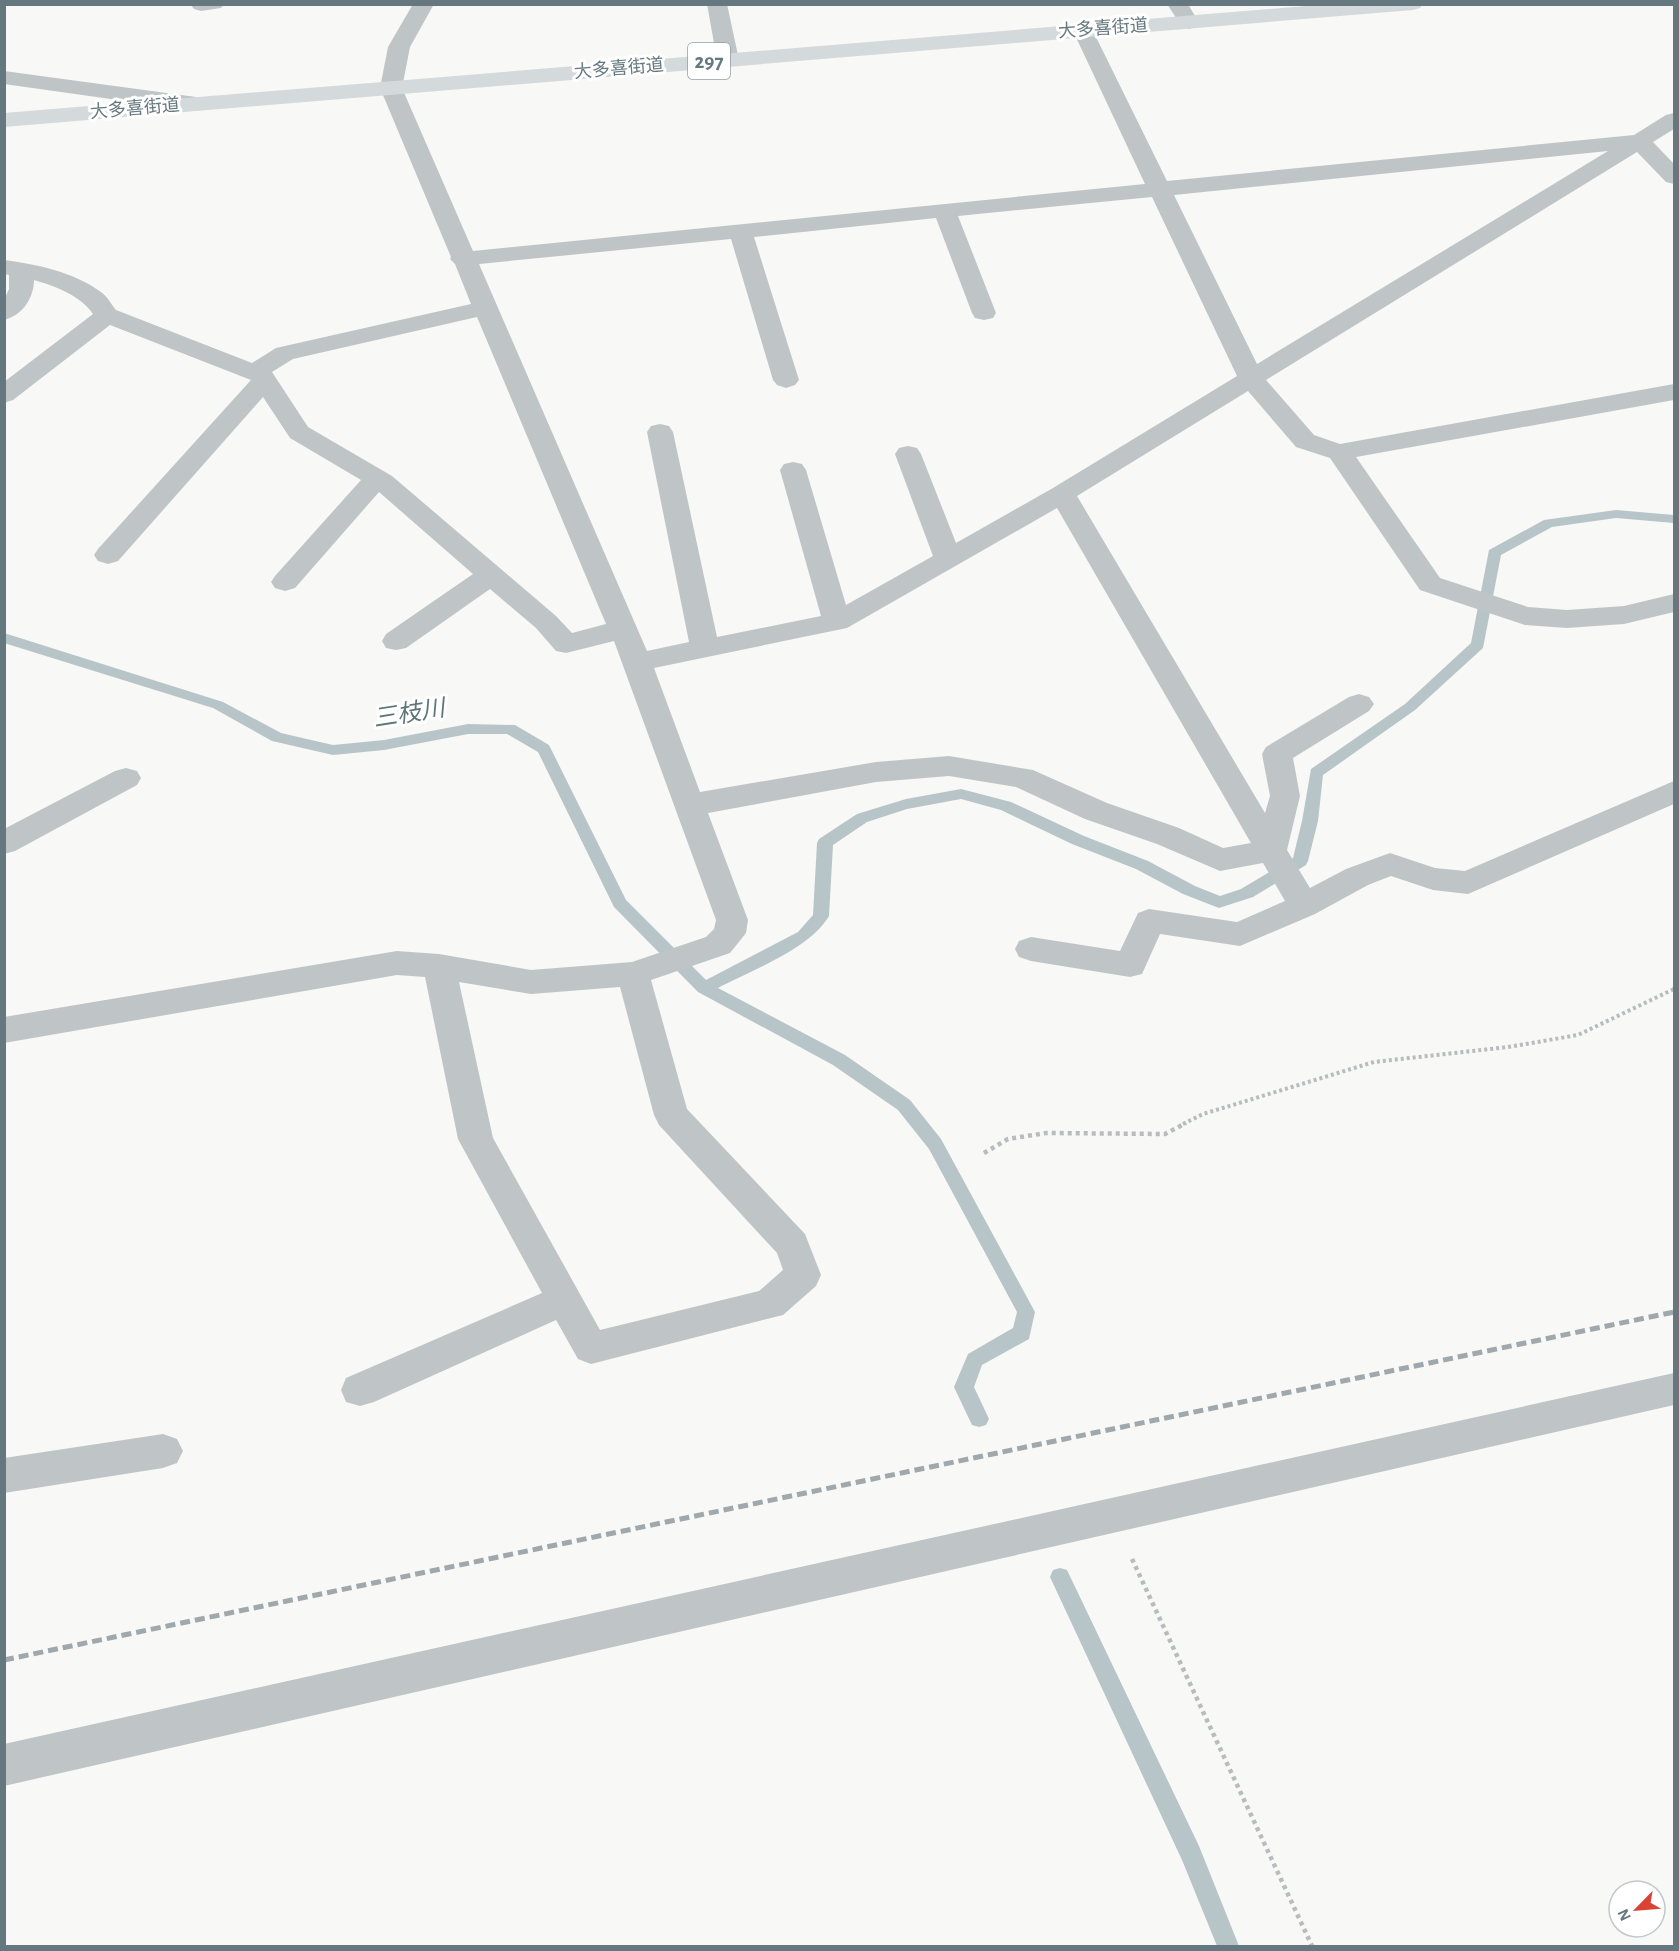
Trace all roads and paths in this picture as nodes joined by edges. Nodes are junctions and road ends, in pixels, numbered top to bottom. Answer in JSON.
{"nodes":[{"id":1,"x":214,"y":4,"type":"edge"},
{"id":2,"x":424,"y":4,"type":"edge"},
{"id":3,"x":717,"y":4,"type":"edge"},
{"id":4,"x":1177,"y":4,"type":"edge"},
{"id":5,"x":1413,"y":4,"type":"edge"},
{"id":6,"x":201,"y":5,"type":"edge"},
{"id":7,"x":1189,"y":23,"type":"junction"},
{"id":8,"x":1083,"y":31,"type":"junction"},
{"id":9,"x":728,"y":60,"type":"junction"},
{"id":10,"x":4,"y":76,"type":"edge"},
{"id":11,"x":391,"y":88,"type":"junction"},
{"id":12,"x":196,"y":104,"type":"junction"},
{"id":13,"x":4,"y":120,"type":"edge"},
{"id":14,"x":1674,"y":120,"type":"edge"},
{"id":15,"x":1639,"y":141,"type":"junction"},
{"id":16,"x":1674,"y":177,"type":"edge"},
{"id":17,"x":1161,"y":188,"type":"junction"},
{"id":18,"x":944,"y":210,"type":"junction"},
{"id":19,"x":740,"y":231,"type":"junction"},
{"id":20,"x":462,"y":259,"type":"junction"},
{"id":21,"x":13,"y":268,"type":"edge"},
{"id":22,"x":484,"y":308,"type":"junction"},
{"id":23,"x":4,"y":313,"type":"edge"},
{"id":24,"x":984,"y":313,"type":"dead end"},
{"id":25,"x":107,"y":315,"type":"junction"},
{"id":26,"x":259,"y":376,"type":"junction"},
{"id":27,"x":1251,"y":378,"type":"junction"},
{"id":28,"x":786,"y":380,"type":"dead end"},
{"id":29,"x":4,"y":395,"type":"edge"},
{"id":30,"x":1671,"y":397,"type":"edge"},
{"id":31,"x":660,"y":432,"type":"dead end"},
{"id":32,"x":1339,"y":452,"type":"junction"},
{"id":33,"x":909,"y":454,"type":"dead end"},
{"id":34,"x":793,"y":470,"type":"dead end"},
{"id":35,"x":377,"y":478,"type":"junction"},
{"id":36,"x":1062,"y":494,"type":"junction"},
{"id":37,"x":108,"y":555,"type":"dead end"},
{"id":38,"x":948,"y":558,"type":"junction"},
{"id":39,"x":491,"y":575,"type":"junction"},
{"id":40,"x":285,"y":582,"type":"dead end"},
{"id":41,"x":1674,"y":603,"type":"edge"},
{"id":42,"x":837,"y":622,"type":"junction"},
{"id":43,"x":623,"y":629,"type":"junction"},
{"id":44,"x":396,"y":641,"type":"dead end"},
{"id":45,"x":705,"y":648,"type":"junction"},
{"id":46,"x":637,"y":662,"type":"junction"},
{"id":47,"x":1359,"y":704,"type":"dead end"},
{"id":48,"x":126,"y":778,"type":"dead end"},
{"id":49,"x":1674,"y":792,"type":"edge"},
{"id":50,"x":690,"y":805,"type":"junction"},
{"id":51,"x":4,"y":843,"type":"edge"},
{"id":52,"x":1271,"y":850,"type":"junction"},
{"id":53,"x":1304,"y":906,"type":"junction"},
{"id":54,"x":1031,"y":949,"type":"dead end"},
{"id":55,"x":439,"y":966,"type":"junction"},
{"id":56,"x":633,"y":974,"type":"junction"},
{"id":57,"x":1674,"y":989,"type":"edge"},
{"id":58,"x":4,"y":1030,"type":"edge"},
{"id":59,"x":984,"y":1153,"type":"dead end"},
{"id":60,"x":564,"y":1300,"type":"junction"},
{"id":61,"x":1674,"y":1389,"type":"edge"},
{"id":62,"x":360,"y":1390,"type":"dead end"},
{"id":63,"x":163,"y":1451,"type":"dead end"},
{"id":64,"x":4,"y":1476,"type":"edge"},
{"id":65,"x":1111,"y":1515,"type":"junction"},
{"id":66,"x":4,"y":1765,"type":"edge"},
{"id":67,"x":1312,"y":1947,"type":"edge"}],
"edges":[{"from":1,"to":6,"type":"street"},
{"from":2,"to":11,"type":"street"},
{"from":3,"to":9,"type":"street"},
{"from":4,"to":7,"type":"street"},
{"from":5,"to":7,"type":"highway","name":"大多喜街道","number":"297"},
{"from":7,"to":8,"type":"highway","name":"大多喜街道","number":"297"},
{"from":8,"to":9,"type":"highway","name":"大多喜街道","number":"297"},
{"from":8,"to":17,"type":"street"},
{"from":9,"to":11,"type":"highway","name":"大多喜街道","number":"297"},
{"from":10,"to":12,"type":"street"},
{"from":11,"to":12,"type":"highway","name":"大多喜街道","number":"297"},
{"from":11,"to":20,"type":"street"},
{"from":12,"to":13,"type":"highway","name":"大多喜街道","number":"297"},
{"from":14,"to":15,"type":"street"},
{"from":15,"to":16,"type":"street"},
{"from":15,"to":17,"type":"street"},
{"from":15,"to":27,"type":"street"},
{"from":17,"to":18,"type":"street"},
{"from":17,"to":27,"type":"street"},
{"from":18,"to":19,"type":"street"},
{"from":18,"to":24,"type":"street"},
{"from":19,"to":20,"type":"street"},
{"from":19,"to":28,"type":"street"},
{"from":20,"to":22,"type":"street"},
{"from":21,"to":23,"type":"street"},
{"from":21,"to":25,"type":"street"},
{"from":22,"to":26,"type":"street"},
{"from":22,"to":43,"type":"street"},
{"from":25,"to":26,"type":"street"},
{"from":25,"to":29,"type":"street"},
{"from":26,"to":35,"type":"street"},
{"from":26,"to":37,"type":"street"},
{"from":27,"to":32,"type":"street"},
{"from":27,"to":36,"type":"street"},
{"from":30,"to":32,"type":"street"},
{"from":31,"to":45,"type":"street"},
{"from":32,"to":41,"type":"street"},
{"from":33,"to":38,"type":"street"},
{"from":34,"to":42,"type":"street"},
{"from":35,"to":39,"type":"street"},
{"from":35,"to":40,"type":"street"},
{"from":36,"to":38,"type":"street"},
{"from":36,"to":52,"type":"street"},
{"from":38,"to":42,"type":"street"},
{"from":39,"to":43,"type":"street"},
{"from":39,"to":44,"type":"street"},
{"from":42,"to":45,"type":"street"},
{"from":43,"to":46,"type":"street"},
{"from":45,"to":46,"type":"street"},
{"from":46,"to":50,"type":"street"},
{"from":47,"to":52,"type":"street"},
{"from":48,"to":51,"type":"street"},
{"from":49,"to":53,"type":"street"},
{"from":50,"to":52,"type":"street"},
{"from":50,"to":56,"type":"street"},
{"from":52,"to":53,"type":"street"},
{"from":53,"to":54,"type":"street"},
{"from":55,"to":56,"type":"street"},
{"from":55,"to":58,"type":"street"},
{"from":55,"to":60,"type":"street"},
{"from":56,"to":60,"type":"street"},
{"from":57,"to":59,"type":"path"},
{"from":60,"to":62,"type":"street"},
{"from":61,"to":65,"type":"street"},
{"from":63,"to":64,"type":"street"},
{"from":65,"to":66,"type":"street"},
{"from":65,"to":67,"type":"path"}]}
